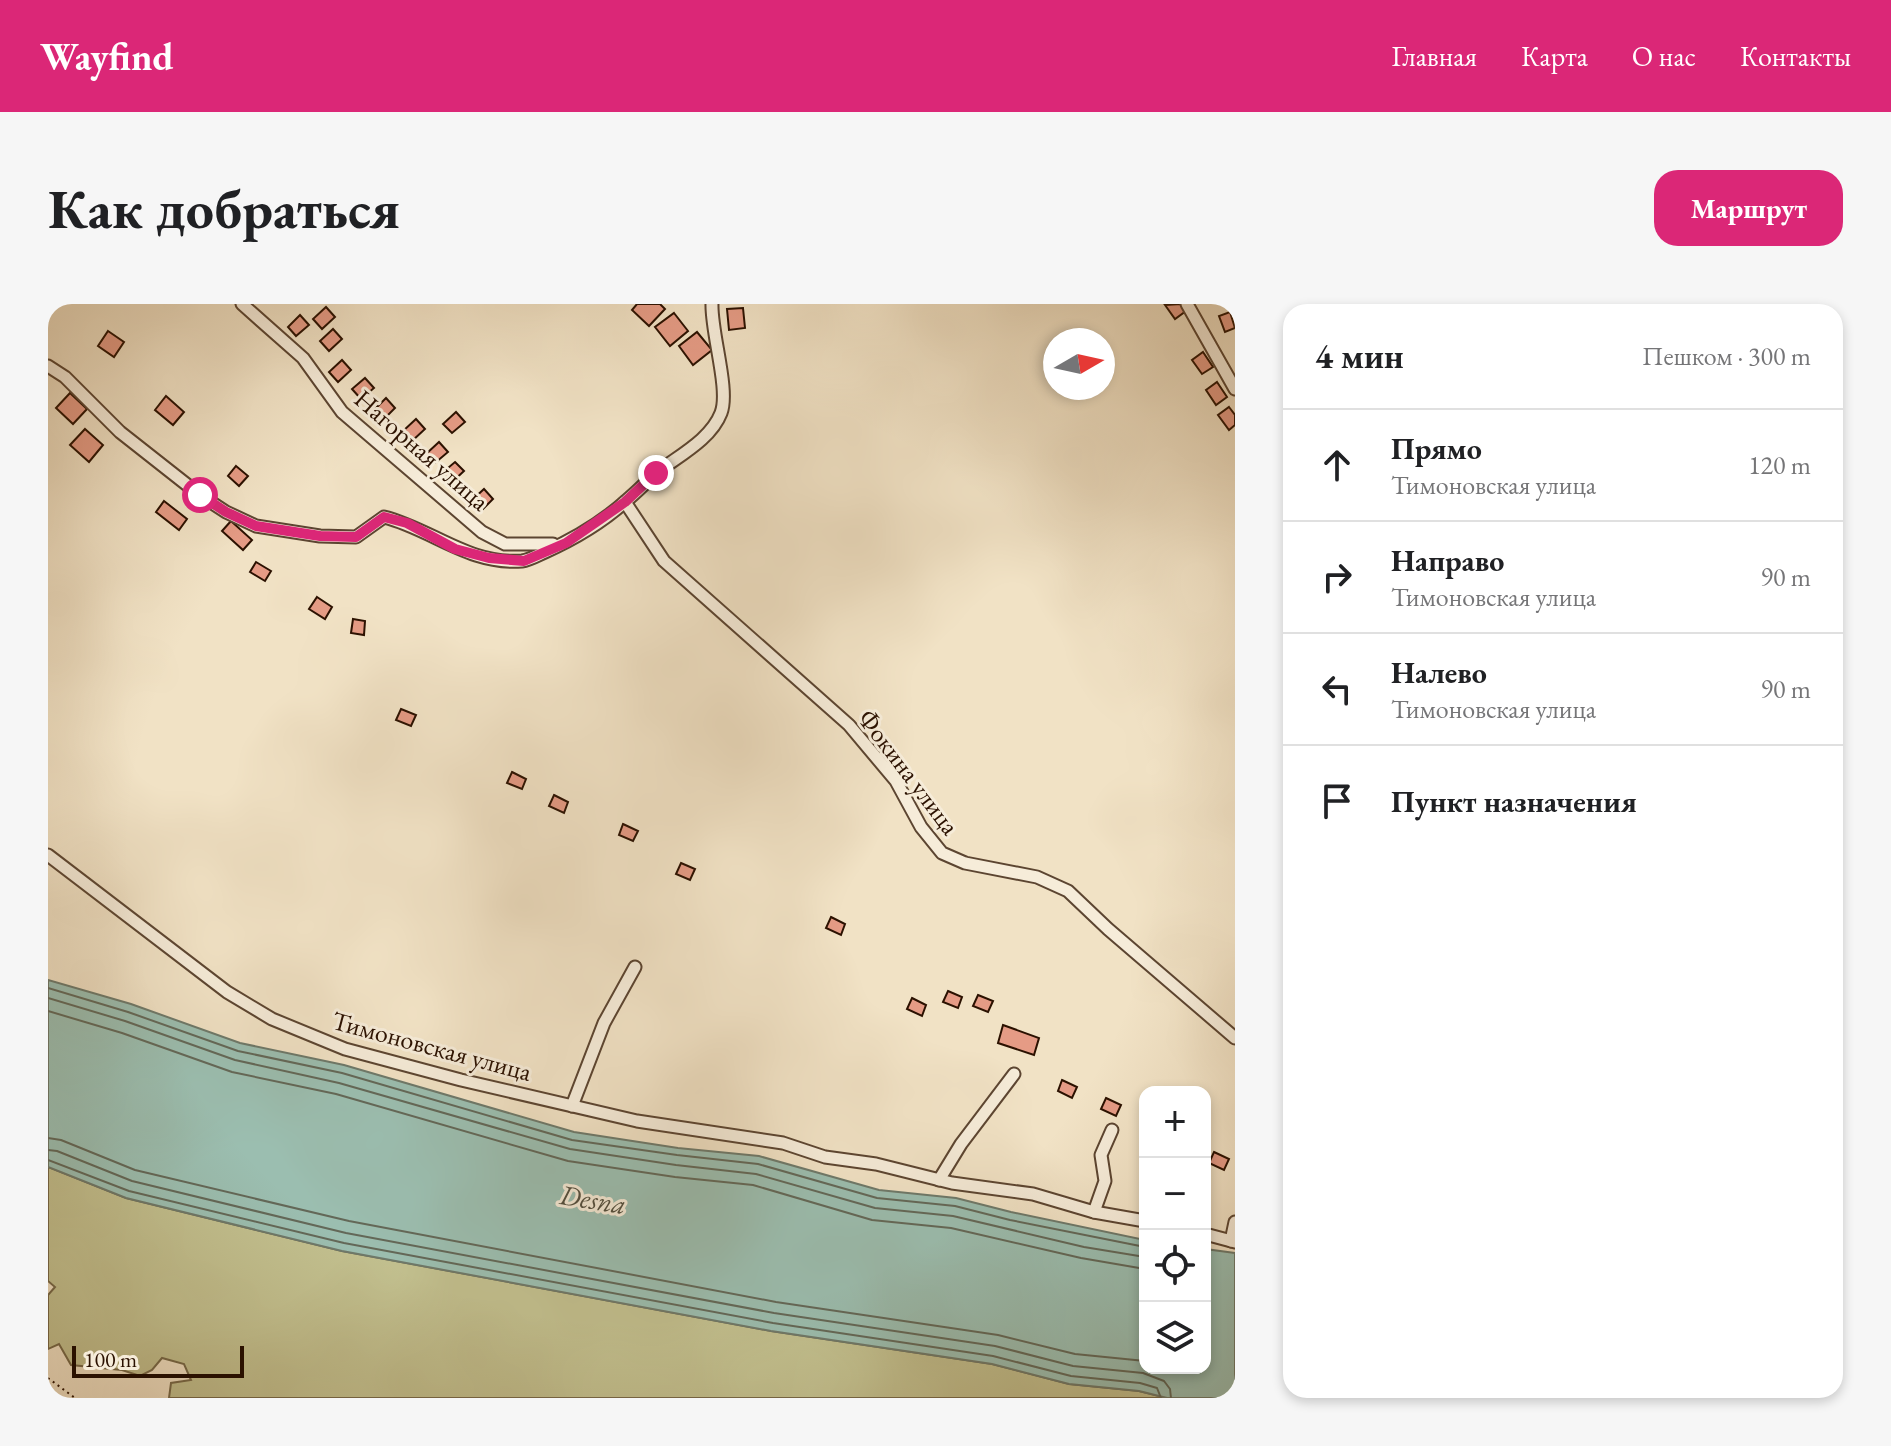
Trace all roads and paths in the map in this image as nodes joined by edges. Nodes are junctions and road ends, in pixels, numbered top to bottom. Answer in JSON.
{"nodes":[{"id":1,"x":242,"y":304,"type":"edge"},
{"id":2,"x":712,"y":304,"type":"edge"},
{"id":3,"x":1187,"y":304,"type":"edge"},
{"id":4,"x":48,"y":366,"type":"edge"},
{"id":5,"x":1235,"y":389,"type":"edge"},
{"id":6,"x":625,"y":502,"type":"junction"},
{"id":7,"x":566,"y":543,"type":"junction"},
{"id":8,"x":48,"y":855,"type":"edge"},
{"id":9,"x":635,"y":967,"type":"dead end"},
{"id":10,"x":1235,"y":1038,"type":"edge"},
{"id":11,"x":1014,"y":1074,"type":"dead end"},
{"id":12,"x":572,"y":1106,"type":"junction"},
{"id":13,"x":1112,"y":1130,"type":"dead end"},
{"id":14,"x":939,"y":1180,"type":"junction"},
{"id":15,"x":1094,"y":1212,"type":"junction"},
{"id":16,"x":1139,"y":1220,"type":"edge"},
{"id":17,"x":1235,"y":1222,"type":"edge"},
{"id":18,"x":1211,"y":1236,"type":"edge"},
{"id":19,"x":1233,"y":1241,"type":"edge"},
{"id":20,"x":48,"y":1378,"type":"edge"},
{"id":21,"x":75,"y":1398,"type":"edge"}],
"edges":[{"from":1,"to":7,"type":"street","name":"Нагорная улица"},
{"from":2,"to":6,"type":"street"},
{"from":3,"to":5,"type":"street"},
{"from":4,"to":7,"type":"street"},
{"from":6,"to":7,"type":"street"},
{"from":6,"to":10,"type":"street","name":"Фокина улица"},
{"from":8,"to":12,"type":"street","name":"Тимоновская улица"},
{"from":9,"to":12,"type":"street"},
{"from":11,"to":14,"type":"street"},
{"from":12,"to":14,"type":"street","name":"Тимоновская улица"},
{"from":13,"to":15,"type":"street"},
{"from":14,"to":15,"type":"street","name":"Тимоновская улица"},
{"from":15,"to":16,"type":"street","name":"Тимоновская улица"},
{"from":17,"to":19,"type":"street"},
{"from":18,"to":19,"type":"street"},
{"from":20,"to":21,"type":"path"}]}
